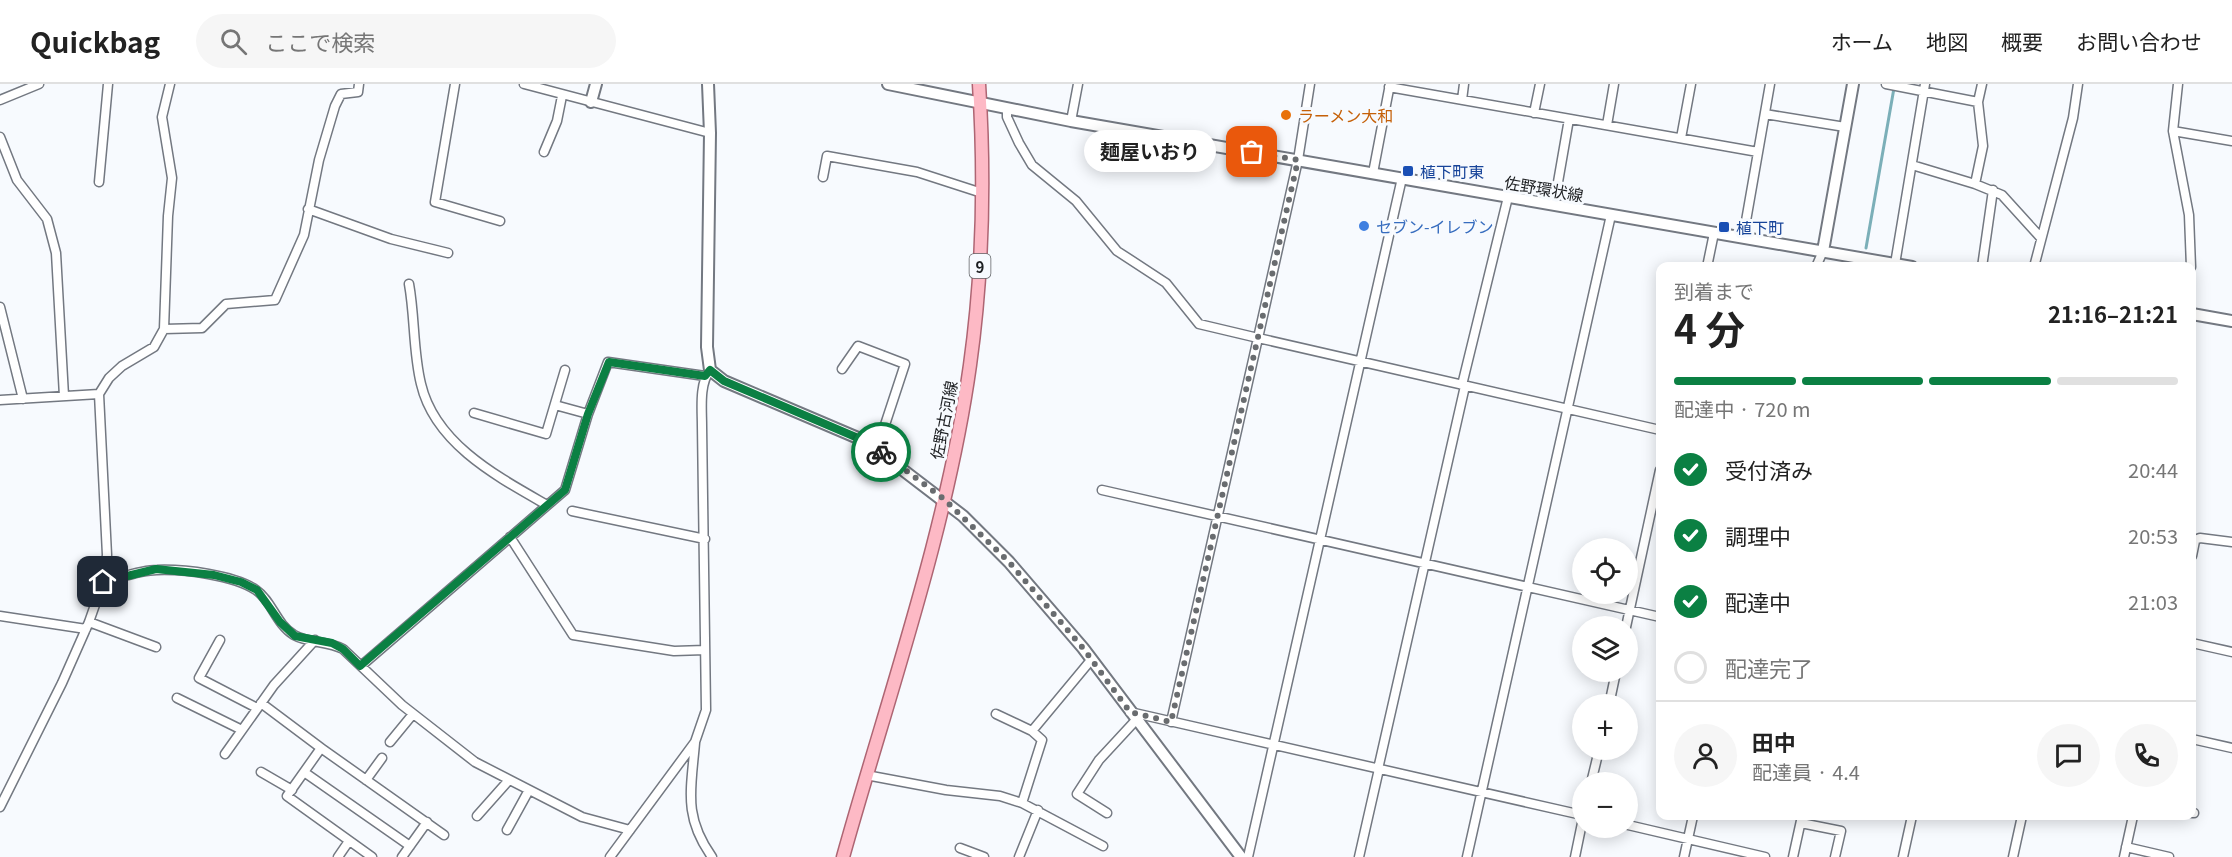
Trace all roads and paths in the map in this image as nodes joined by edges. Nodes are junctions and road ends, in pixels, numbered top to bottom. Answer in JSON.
{"nodes":[{"id":1,"x":39,"y":84,"type":"edge"},
{"id":2,"x":108,"y":84,"type":"edge"},
{"id":3,"x":170,"y":84,"type":"edge"},
{"id":4,"x":359,"y":84,"type":"edge"},
{"id":5,"x":455,"y":84,"type":"edge"},
{"id":6,"x":524,"y":84,"type":"edge"},
{"id":7,"x":596,"y":84,"type":"edge"},
{"id":8,"x":708,"y":84,"type":"edge"},
{"id":9,"x":888,"y":84,"type":"edge"},
{"id":10,"x":979,"y":84,"type":"edge"},
{"id":11,"x":1078,"y":84,"type":"edge"},
{"id":12,"x":1310,"y":84,"type":"edge"},
{"id":13,"x":1464,"y":84,"type":"edge"},
{"id":14,"x":1540,"y":84,"type":"edge"},
{"id":15,"x":1614,"y":84,"type":"edge"},
{"id":16,"x":1691,"y":84,"type":"edge"},
{"id":17,"x":1770,"y":84,"type":"edge"},
{"id":18,"x":1853,"y":84,"type":"edge"},
{"id":19,"x":1886,"y":84,"type":"edge"},
{"id":20,"x":1982,"y":84,"type":"edge"},
{"id":21,"x":2079,"y":84,"type":"edge"},
{"id":22,"x":2178,"y":84,"type":"edge"},
{"id":23,"x":1389,"y":86,"type":"edge"},
{"id":24,"x":1924,"y":87,"type":"edge"},
{"id":25,"x":562,"y":96,"type":"junction"},
{"id":26,"x":0,"y":100,"type":"edge"},
{"id":27,"x":1462,"y":100,"type":"junction"},
{"id":28,"x":591,"y":102,"type":"junction"},
{"id":29,"x":1978,"y":102,"type":"junction"},
{"id":30,"x":980,"y":103,"type":"junction"},
{"id":31,"x":1007,"y":109,"type":"junction"},
{"id":32,"x":1534,"y":112,"type":"junction"},
{"id":33,"x":1765,"y":114,"type":"junction"},
{"id":34,"x":1569,"y":119,"type":"junction"},
{"id":35,"x":1071,"y":121,"type":"junction"},
{"id":36,"x":1607,"y":125,"type":"junction"},
{"id":37,"x":1845,"y":127,"type":"junction"},
{"id":38,"x":2174,"y":131,"type":"junction"},
{"id":39,"x":710,"y":133,"type":"junction"},
{"id":40,"x":0,"y":137,"type":"edge"},
{"id":41,"x":1681,"y":138,"type":"junction"},
{"id":42,"x":2232,"y":141,"type":"edge"},
{"id":43,"x":544,"y":152,"type":"dead end"},
{"id":44,"x":1758,"y":152,"type":"junction"},
{"id":45,"x":1298,"y":160,"type":"junction"},
{"id":46,"x":1912,"y":165,"type":"junction"},
{"id":47,"x":1373,"y":173,"type":"junction"},
{"id":48,"x":823,"y":177,"type":"dead end"},
{"id":49,"x":1402,"y":178,"type":"junction"},
{"id":50,"x":99,"y":182,"type":"dead end"},
{"id":51,"x":1975,"y":184,"type":"junction"},
{"id":52,"x":1993,"y":190,"type":"junction"},
{"id":53,"x":982,"y":192,"type":"junction"},
{"id":54,"x":1508,"y":197,"type":"junction"},
{"id":55,"x":1554,"y":205,"type":"junction"},
{"id":56,"x":308,"y":209,"type":"junction"},
{"id":57,"x":1611,"y":215,"type":"junction"},
{"id":58,"x":500,"y":221,"type":"dead end"},
{"id":59,"x":1714,"y":233,"type":"junction"},
{"id":60,"x":1743,"y":238,"type":"junction"},
{"id":61,"x":2041,"y":238,"type":"junction"},
{"id":62,"x":1823,"y":251,"type":"junction"},
{"id":63,"x":448,"y":253,"type":"dead end"},
{"id":64,"x":1708,"y":262,"type":"edge"},
{"id":65,"x":1818,"y":262,"type":"edge"},
{"id":66,"x":1862,"y":262,"type":"edge"},
{"id":67,"x":1895,"y":262,"type":"edge"},
{"id":68,"x":1983,"y":262,"type":"edge"},
{"id":69,"x":2035,"y":262,"type":"edge"},
{"id":70,"x":2191,"y":262,"type":"edge"},
{"id":71,"x":409,"y":284,"type":"dead end"},
{"id":72,"x":0,"y":307,"type":"edge"},
{"id":73,"x":2196,"y":315,"type":"edge"},
{"id":74,"x":2232,"y":321,"type":"edge"},
{"id":75,"x":164,"y":329,"type":"junction"},
{"id":76,"x":1258,"y":338,"type":"junction"},
{"id":77,"x":1361,"y":361,"type":"junction"},
{"id":78,"x":842,"y":369,"type":"dead end"},
{"id":79,"x":565,"y":370,"type":"dead end"},
{"id":80,"x":708,"y":373,"type":"junction"},
{"id":81,"x":1464,"y":385,"type":"junction"},
{"id":82,"x":99,"y":394,"type":"junction"},
{"id":83,"x":64,"y":396,"type":"junction"},
{"id":84,"x":23,"y":399,"type":"junction"},
{"id":85,"x":0,"y":400,"type":"edge"},
{"id":86,"x":555,"y":405,"type":"junction"},
{"id":87,"x":1568,"y":409,"type":"junction"},
{"id":88,"x":474,"y":413,"type":"dead end"},
{"id":89,"x":588,"y":414,"type":"junction"},
{"id":90,"x":1656,"y":429,"type":"edge"},
{"id":91,"x":877,"y":449,"type":"junction"},
{"id":92,"x":1656,"y":489,"type":"edge"},
{"id":93,"x":1102,"y":490,"type":"dead end"},
{"id":94,"x":944,"y":499,"type":"junction"},
{"id":95,"x":548,"y":505,"type":"junction"},
{"id":96,"x":572,"y":511,"type":"dead end"},
{"id":97,"x":1216,"y":517,"type":"junction"},
{"id":98,"x":510,"y":537,"type":"junction"},
{"id":99,"x":705,"y":539,"type":"junction"},
{"id":100,"x":2196,"y":540,"type":"edge"},
{"id":101,"x":2232,"y":540,"type":"edge"},
{"id":102,"x":1322,"y":541,"type":"junction"},
{"id":103,"x":1424,"y":564,"type":"junction"},
{"id":104,"x":103,"y":582,"type":"junction"},
{"id":105,"x":1528,"y":588,"type":"junction"},
{"id":106,"x":1630,"y":610,"type":"junction"},
{"id":107,"x":0,"y":616,"type":"edge"},
{"id":108,"x":1629,"y":616,"type":"edge"},
{"id":109,"x":1656,"y":616,"type":"edge"},
{"id":110,"x":87,"y":625,"type":"junction"},
{"id":111,"x":220,"y":640,"type":"dead end"},
{"id":112,"x":315,"y":640,"type":"junction"},
{"id":113,"x":2196,"y":644,"type":"edge"},
{"id":114,"x":156,"y":647,"type":"dead end"},
{"id":115,"x":705,"y":650,"type":"junction"},
{"id":116,"x":2232,"y":651,"type":"edge"},
{"id":117,"x":1090,"y":660,"type":"junction"},
{"id":118,"x":360,"y":666,"type":"junction"},
{"id":119,"x":177,"y":698,"type":"dead end"},
{"id":120,"x":259,"y":706,"type":"junction"},
{"id":121,"x":413,"y":714,"type":"junction"},
{"id":122,"x":996,"y":714,"type":"dead end"},
{"id":123,"x":1133,"y":716,"type":"junction"},
{"id":124,"x":1171,"y":722,"type":"junction"},
{"id":125,"x":242,"y":730,"type":"junction"},
{"id":126,"x":1032,"y":731,"type":"junction"},
{"id":127,"x":2196,"y":740,"type":"edge"},
{"id":128,"x":390,"y":742,"type":"dead end"},
{"id":129,"x":695,"y":742,"type":"junction"},
{"id":130,"x":1275,"y":746,"type":"junction"},
{"id":131,"x":321,"y":748,"type":"junction"},
{"id":132,"x":2232,"y":748,"type":"edge"},
{"id":133,"x":225,"y":754,"type":"dead end"},
{"id":134,"x":382,"y":758,"type":"dead end"},
{"id":135,"x":1378,"y":769,"type":"junction"},
{"id":136,"x":261,"y":772,"type":"dead end"},
{"id":137,"x":304,"y":772,"type":"junction"},
{"id":138,"x":866,"y":775,"type":"junction"},
{"id":139,"x":366,"y":780,"type":"junction"},
{"id":140,"x":508,"y":780,"type":"junction"},
{"id":141,"x":292,"y":790,"type":"junction"},
{"id":142,"x":529,"y":790,"type":"junction"},
{"id":143,"x":1482,"y":792,"type":"junction"},
{"id":144,"x":1022,"y":803,"type":"junction"},
{"id":145,"x":1,"y":804,"type":"edge"},
{"id":146,"x":1038,"y":810,"type":"junction"},
{"id":147,"x":1107,"y":813,"type":"dead end"},
{"id":148,"x":1572,"y":813,"type":"edge"},
{"id":149,"x":477,"y":816,"type":"dead end"},
{"id":150,"x":1692,"y":820,"type":"edge"},
{"id":151,"x":1801,"y":820,"type":"edge"},
{"id":152,"x":1804,"y":820,"type":"edge"},
{"id":153,"x":1911,"y":820,"type":"edge"},
{"id":154,"x":2021,"y":820,"type":"edge"},
{"id":155,"x":2132,"y":820,"type":"edge"},
{"id":156,"x":427,"y":822,"type":"junction"},
{"id":157,"x":1638,"y":827,"type":"edge"},
{"id":158,"x":507,"y":830,"type":"dead end"},
{"id":159,"x":630,"y":830,"type":"junction"},
{"id":160,"x":444,"y":835,"type":"dead end"},
{"id":161,"x":1579,"y":838,"type":"edge"},
{"id":162,"x":1688,"y":839,"type":"junction"},
{"id":163,"x":350,"y":841,"type":"junction"},
{"id":164,"x":410,"y":846,"type":"junction"},
{"id":165,"x":1103,"y":846,"type":"dead end"},
{"id":166,"x":960,"y":848,"type":"dead end"},
{"id":167,"x":2126,"y":848,"type":"junction"},
{"id":168,"x":338,"y":857,"type":"edge"},
{"id":169,"x":372,"y":857,"type":"edge"},
{"id":170,"x":402,"y":857,"type":"edge"},
{"id":171,"x":610,"y":857,"type":"edge"},
{"id":172,"x":712,"y":857,"type":"edge"},
{"id":173,"x":843,"y":857,"type":"edge"},
{"id":174,"x":984,"y":857,"type":"edge"},
{"id":175,"x":1018,"y":857,"type":"edge"},
{"id":176,"x":1241,"y":857,"type":"edge"},
{"id":177,"x":1248,"y":857,"type":"edge"},
{"id":178,"x":1359,"y":857,"type":"edge"},
{"id":179,"x":1467,"y":857,"type":"edge"},
{"id":180,"x":1575,"y":857,"type":"edge"},
{"id":181,"x":1684,"y":857,"type":"edge"},
{"id":182,"x":1765,"y":857,"type":"edge"},
{"id":183,"x":1793,"y":857,"type":"edge"},
{"id":184,"x":1835,"y":857,"type":"edge"},
{"id":185,"x":1903,"y":857,"type":"edge"},
{"id":186,"x":2013,"y":857,"type":"edge"},
{"id":187,"x":2124,"y":857,"type":"edge"},
{"id":188,"x":2169,"y":857,"type":"edge"}],
"edges":[{"from":1,"to":26,"type":"street"},
{"from":2,"to":50,"type":"street"},
{"from":3,"to":75,"type":"street"},
{"from":4,"to":56,"type":"street"},
{"from":5,"to":58,"type":"street"},
{"from":6,"to":25,"type":"street"},
{"from":7,"to":28,"type":"street"},
{"from":8,"to":39,"type":"street"},
{"from":9,"to":30,"type":"street","name":"佐野環状線"},
{"from":10,"to":30,"type":"main road","name":"佐野古河線","number":"9"},
{"from":11,"to":35,"type":"street"},
{"from":12,"to":45,"type":"street"},
{"from":13,"to":27,"type":"street"},
{"from":14,"to":32,"type":"street"},
{"from":15,"to":36,"type":"street"},
{"from":16,"to":41,"type":"street"},
{"from":17,"to":33,"type":"street"},
{"from":18,"to":37,"type":"street"},
{"from":19,"to":24,"type":"street"},
{"from":20,"to":29,"type":"street"},
{"from":21,"to":61,"type":"street"},
{"from":22,"to":38,"type":"street"},
{"from":23,"to":27,"type":"street"},
{"from":23,"to":47,"type":"street"},
{"from":24,"to":29,"type":"street"},
{"from":24,"to":46,"type":"street"},
{"from":25,"to":28,"type":"street"},
{"from":25,"to":43,"type":"street"},
{"from":27,"to":32,"type":"street"},
{"from":28,"to":39,"type":"street"},
{"from":29,"to":51,"type":"street"},
{"from":30,"to":31,"type":"street","name":"佐野環状線"},
{"from":30,"to":53,"type":"main road","name":"佐野古河線","number":"9"},
{"from":31,"to":35,"type":"street","name":"佐野環状線"},
{"from":31,"to":76,"type":"street"},
{"from":32,"to":34,"type":"street"},
{"from":33,"to":37,"type":"street"},
{"from":33,"to":44,"type":"street"},
{"from":34,"to":36,"type":"street"},
{"from":34,"to":55,"type":"street"},
{"from":35,"to":45,"type":"street","name":"佐野環状線"},
{"from":36,"to":41,"type":"street"},
{"from":37,"to":62,"type":"street"},
{"from":38,"to":42,"type":"street"},
{"from":38,"to":70,"type":"street"},
{"from":39,"to":80,"type":"street"},
{"from":40,"to":83,"type":"street"},
{"from":41,"to":44,"type":"street"},
{"from":44,"to":60,"type":"street"},
{"from":45,"to":47,"type":"street","name":"佐野環状線"},
{"from":45,"to":76,"type":"street"},
{"from":46,"to":51,"type":"street"},
{"from":46,"to":67,"type":"street"},
{"from":47,"to":49,"type":"street","name":"佐野環状線"},
{"from":48,"to":53,"type":"street"},
{"from":49,"to":54,"type":"street","name":"佐野環状線"},
{"from":49,"to":77,"type":"street"},
{"from":51,"to":52,"type":"street"},
{"from":52,"to":61,"type":"street"},
{"from":52,"to":68,"type":"street"},
{"from":53,"to":94,"type":"main road","name":"佐野古河線","number":"9"},
{"from":54,"to":55,"type":"street","name":"佐野環状線"},
{"from":54,"to":81,"type":"street"},
{"from":55,"to":57,"type":"street","name":"佐野環状線"},
{"from":56,"to":63,"type":"street"},
{"from":56,"to":75,"type":"street"},
{"from":57,"to":59,"type":"street","name":"佐野環状線"},
{"from":57,"to":87,"type":"street"},
{"from":59,"to":60,"type":"street","name":"佐野環状線"},
{"from":59,"to":64,"type":"street"},
{"from":60,"to":62,"type":"street","name":"佐野環状線"},
{"from":61,"to":69,"type":"street"},
{"from":62,"to":65,"type":"street"},
{"from":62,"to":66,"type":"street","name":"佐野環状線"},
{"from":71,"to":95,"type":"street"},
{"from":72,"to":84,"type":"street"},
{"from":73,"to":74,"type":"street"},
{"from":75,"to":82,"type":"street"},
{"from":76,"to":77,"type":"street"},
{"from":76,"to":97,"type":"street"},
{"from":77,"to":81,"type":"street"},
{"from":77,"to":102,"type":"street"},
{"from":78,"to":91,"type":"street"},
{"from":79,"to":86,"type":"street"},
{"from":80,"to":89,"type":"street"},
{"from":80,"to":91,"type":"street"},
{"from":80,"to":99,"type":"street"},
{"from":81,"to":87,"type":"street"},
{"from":81,"to":103,"type":"street"},
{"from":82,"to":83,"type":"street"},
{"from":82,"to":104,"type":"street"},
{"from":83,"to":84,"type":"street"},
{"from":84,"to":85,"type":"street"},
{"from":86,"to":88,"type":"street"},
{"from":86,"to":89,"type":"street"},
{"from":87,"to":90,"type":"street"},
{"from":87,"to":105,"type":"street"},
{"from":89,"to":95,"type":"street"},
{"from":91,"to":94,"type":"street"},
{"from":92,"to":106,"type":"street"},
{"from":93,"to":97,"type":"street"},
{"from":94,"to":117,"type":"street"},
{"from":94,"to":138,"type":"main road","name":"佐野古河線","number":"9"},
{"from":95,"to":98,"type":"street"},
{"from":96,"to":99,"type":"street"},
{"from":97,"to":102,"type":"street"},
{"from":97,"to":124,"type":"street"},
{"from":98,"to":115,"type":"street"},
{"from":98,"to":118,"type":"street"},
{"from":99,"to":115,"type":"street"},
{"from":100,"to":101,"type":"street"},
{"from":102,"to":103,"type":"street"},
{"from":102,"to":130,"type":"street"},
{"from":103,"to":105,"type":"street"},
{"from":103,"to":135,"type":"street"},
{"from":104,"to":110,"type":"street"},
{"from":104,"to":112,"type":"street"},
{"from":105,"to":106,"type":"street"},
{"from":105,"to":143,"type":"street"},
{"from":106,"to":108,"type":"street"},
{"from":106,"to":109,"type":"street"},
{"from":107,"to":110,"type":"street"},
{"from":110,"to":114,"type":"street"},
{"from":110,"to":145,"type":"street"},
{"from":111,"to":120,"type":"street"},
{"from":112,"to":118,"type":"street"},
{"from":112,"to":120,"type":"street"},
{"from":113,"to":116,"type":"street"},
{"from":115,"to":129,"type":"street"},
{"from":117,"to":123,"type":"street"},
{"from":117,"to":126,"type":"street"},
{"from":118,"to":121,"type":"street"},
{"from":119,"to":125,"type":"street"},
{"from":120,"to":125,"type":"street"},
{"from":120,"to":131,"type":"street"},
{"from":121,"to":128,"type":"street"},
{"from":121,"to":140,"type":"street"},
{"from":122,"to":126,"type":"street"},
{"from":123,"to":124,"type":"street"},
{"from":123,"to":147,"type":"street"},
{"from":123,"to":176,"type":"street"},
{"from":124,"to":130,"type":"street"},
{"from":125,"to":133,"type":"street"},
{"from":126,"to":144,"type":"street"},
{"from":127,"to":132,"type":"street"},
{"from":129,"to":159,"type":"street"},
{"from":129,"to":172,"type":"street"},
{"from":130,"to":135,"type":"street"},
{"from":130,"to":177,"type":"street"},
{"from":131,"to":137,"type":"street"},
{"from":131,"to":139,"type":"street"},
{"from":134,"to":139,"type":"street"},
{"from":135,"to":143,"type":"street"},
{"from":135,"to":178,"type":"street"},
{"from":136,"to":141,"type":"street"},
{"from":137,"to":141,"type":"street"},
{"from":137,"to":164,"type":"street"},
{"from":138,"to":144,"type":"street"},
{"from":138,"to":173,"type":"main road","name":"佐野古河線","number":"9"},
{"from":139,"to":156,"type":"street"},
{"from":140,"to":142,"type":"street"},
{"from":140,"to":149,"type":"street"},
{"from":141,"to":163,"type":"street"},
{"from":142,"to":158,"type":"street"},
{"from":142,"to":159,"type":"street"},
{"from":143,"to":148,"type":"street"},
{"from":143,"to":179,"type":"street"},
{"from":144,"to":146,"type":"street"},
{"from":146,"to":165,"type":"street"},
{"from":146,"to":175,"type":"street"},
{"from":150,"to":162,"type":"street"},
{"from":151,"to":183,"type":"street"},
{"from":152,"to":184,"type":"street"},
{"from":153,"to":185,"type":"street"},
{"from":154,"to":186,"type":"street"},
{"from":155,"to":167,"type":"street"},
{"from":156,"to":160,"type":"street"},
{"from":156,"to":164,"type":"street"},
{"from":157,"to":162,"type":"street"},
{"from":159,"to":171,"type":"street"},
{"from":161,"to":180,"type":"street"},
{"from":162,"to":181,"type":"street"},
{"from":162,"to":182,"type":"street"},
{"from":163,"to":168,"type":"street"},
{"from":163,"to":169,"type":"street"},
{"from":164,"to":170,"type":"street"},
{"from":166,"to":174,"type":"street"},
{"from":167,"to":187,"type":"street"},
{"from":167,"to":188,"type":"street"}]}
